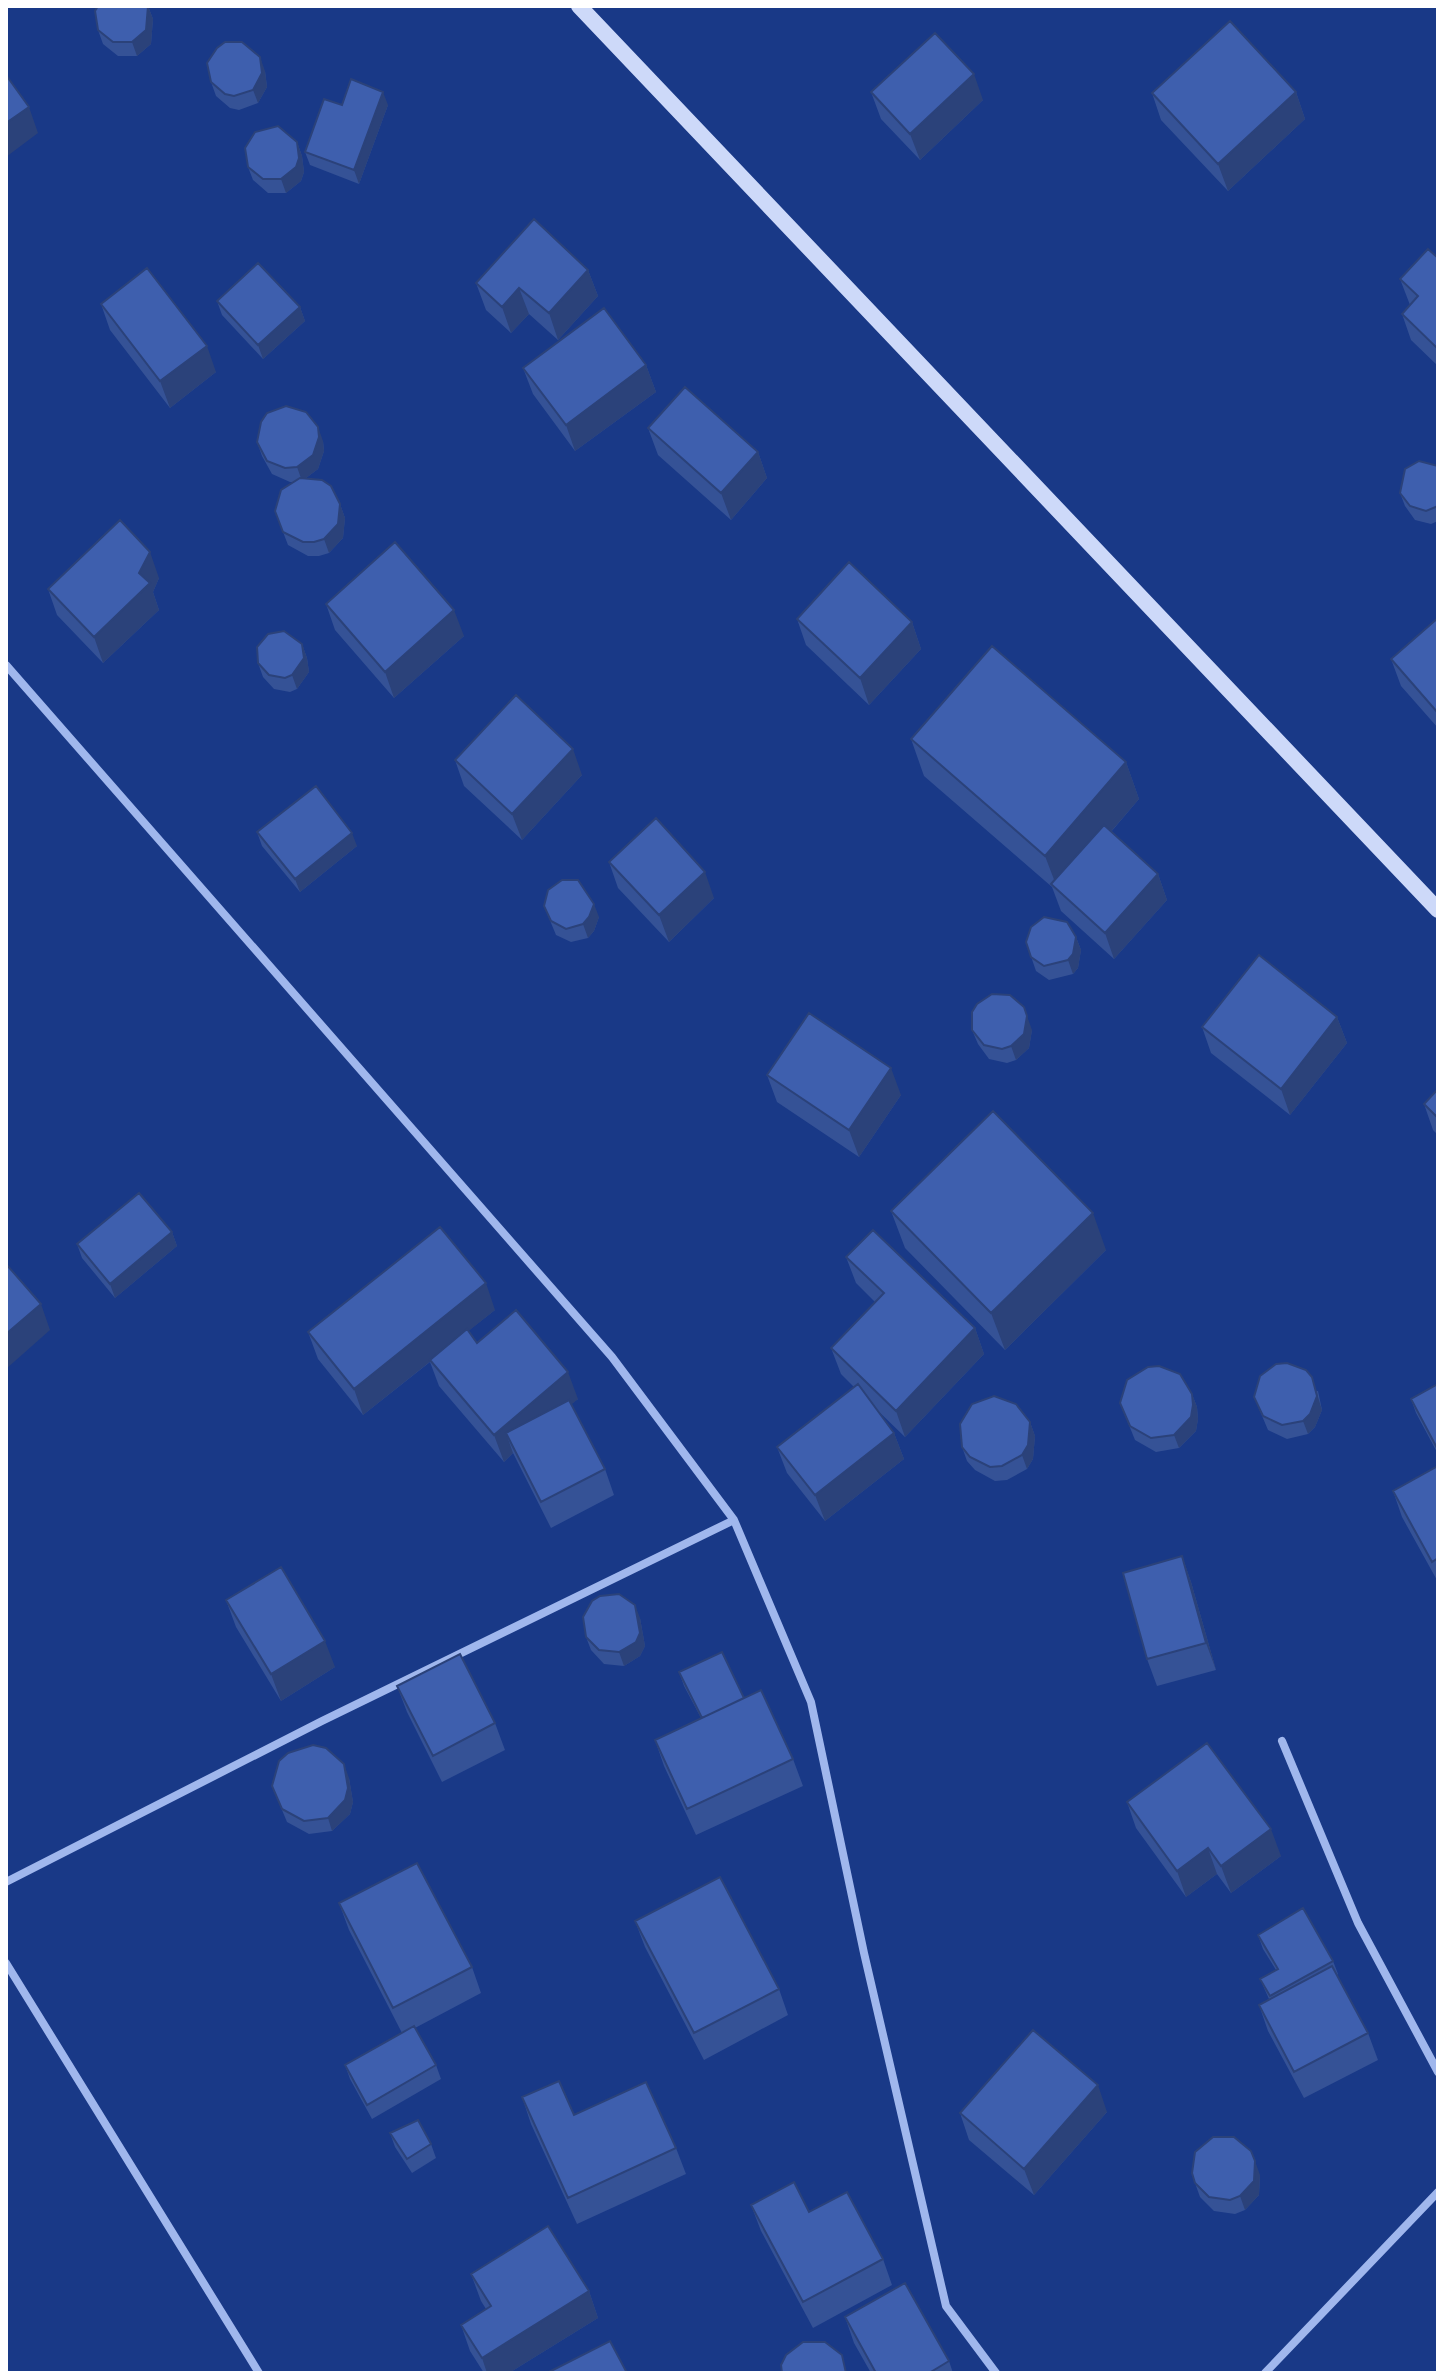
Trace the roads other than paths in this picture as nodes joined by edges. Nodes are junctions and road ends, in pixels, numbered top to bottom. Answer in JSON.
{"nodes":[{"id":1,"x":579,"y":6,"type":"edge"},
{"id":2,"x":6,"y":665,"type":"edge"},
{"id":3,"x":1438,"y":910,"type":"edge"},
{"id":4,"x":734,"y":1520,"type":"junction"},
{"id":5,"x":1282,"y":1741,"type":"dead end"},
{"id":6,"x":6,"y":1882,"type":"edge"},
{"id":7,"x":6,"y":1963,"type":"edge"},
{"id":8,"x":1438,"y":2072,"type":"edge"},
{"id":9,"x":1438,"y":2192,"type":"edge"},
{"id":10,"x":259,"y":2373,"type":"edge"},
{"id":11,"x":996,"y":2373,"type":"edge"},
{"id":12,"x":1265,"y":2373,"type":"edge"}],
"edges":[{"from":1,"to":3,"type":"main road"},
{"from":2,"to":4,"type":"street"},
{"from":4,"to":6,"type":"street"},
{"from":4,"to":11,"type":"street"},
{"from":5,"to":8,"type":"street"},
{"from":7,"to":10,"type":"street"},
{"from":9,"to":12,"type":"street"}]}
